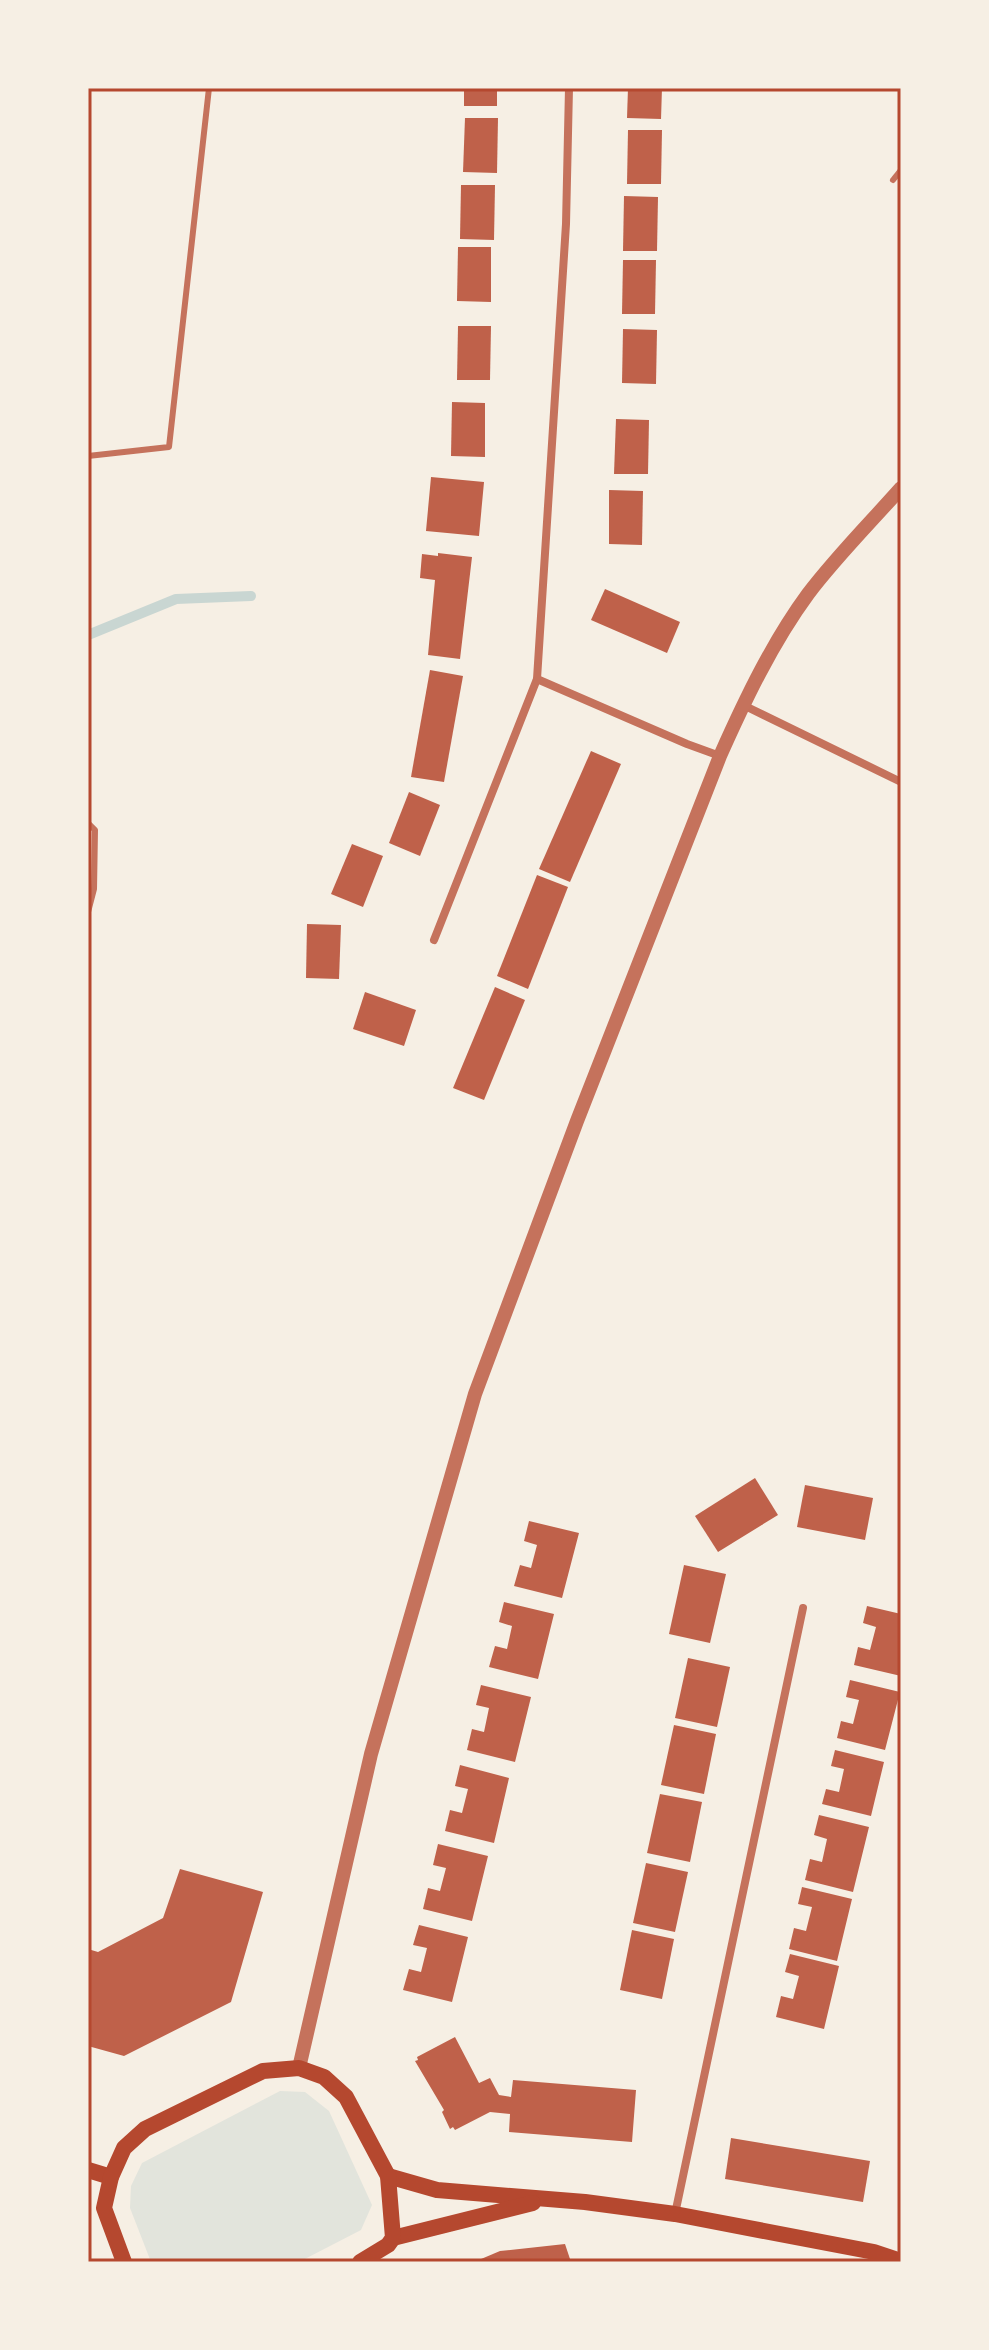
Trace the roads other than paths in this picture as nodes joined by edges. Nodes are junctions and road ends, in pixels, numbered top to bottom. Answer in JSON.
{"nodes":[{"id":1,"x":209,"y":88,"type":"edge"},
{"id":2,"x":569,"y":88,"type":"edge"},
{"id":3,"x":901,"y":170,"type":"edge"},
{"id":4,"x":893,"y":180,"type":"dead end"},
{"id":5,"x":88,"y":456,"type":"edge"},
{"id":6,"x":901,"y":488,"type":"edge"},
{"id":7,"x":537,"y":679,"type":"junction"},
{"id":8,"x":743,"y":705,"type":"junction"},
{"id":9,"x":720,"y":756,"type":"junction"},
{"id":10,"x":901,"y":782,"type":"edge"},
{"id":11,"x":88,"y":823,"type":"edge"},
{"id":12,"x":88,"y":912,"type":"edge"},
{"id":13,"x":434,"y":940,"type":"dead end"},
{"id":14,"x":803,"y":1608,"type":"dead end"},
{"id":15,"x":299,"y":2068,"type":"junction"},
{"id":16,"x":88,"y":2170,"type":"edge"},
{"id":17,"x":388,"y":2176,"type":"junction"},
{"id":18,"x":111,"y":2177,"type":"junction"},
{"id":19,"x":546,"y":2200,"type":"junction"},
{"id":20,"x":675,"y":2214,"type":"junction"},
{"id":21,"x":393,"y":2238,"type":"junction"},
{"id":22,"x":901,"y":2261,"type":"edge"},
{"id":23,"x":124,"y":2262,"type":"edge"},
{"id":24,"x":360,"y":2262,"type":"edge"}],
"edges":[{"from":1,"to":5,"type":"lane"},
{"from":2,"to":7,"type":"street"},
{"from":3,"to":4,"type":"lane"},
{"from":6,"to":8,"type":"street"},
{"from":7,"to":9,"type":"street"},
{"from":7,"to":13,"type":"street"},
{"from":8,"to":9,"type":"street"},
{"from":8,"to":10,"type":"street"},
{"from":9,"to":15,"type":"street"},
{"from":11,"to":12,"type":"lane"},
{"from":14,"to":20,"type":"street"},
{"from":15,"to":17,"type":"main road"},
{"from":15,"to":18,"type":"main road"},
{"from":16,"to":18,"type":"main road"},
{"from":17,"to":19,"type":"main road"},
{"from":17,"to":21,"type":"main road"},
{"from":18,"to":23,"type":"main road"},
{"from":19,"to":20,"type":"main road"},
{"from":19,"to":21,"type":"main road"},
{"from":20,"to":22,"type":"main road"},
{"from":21,"to":24,"type":"main road"}]}
